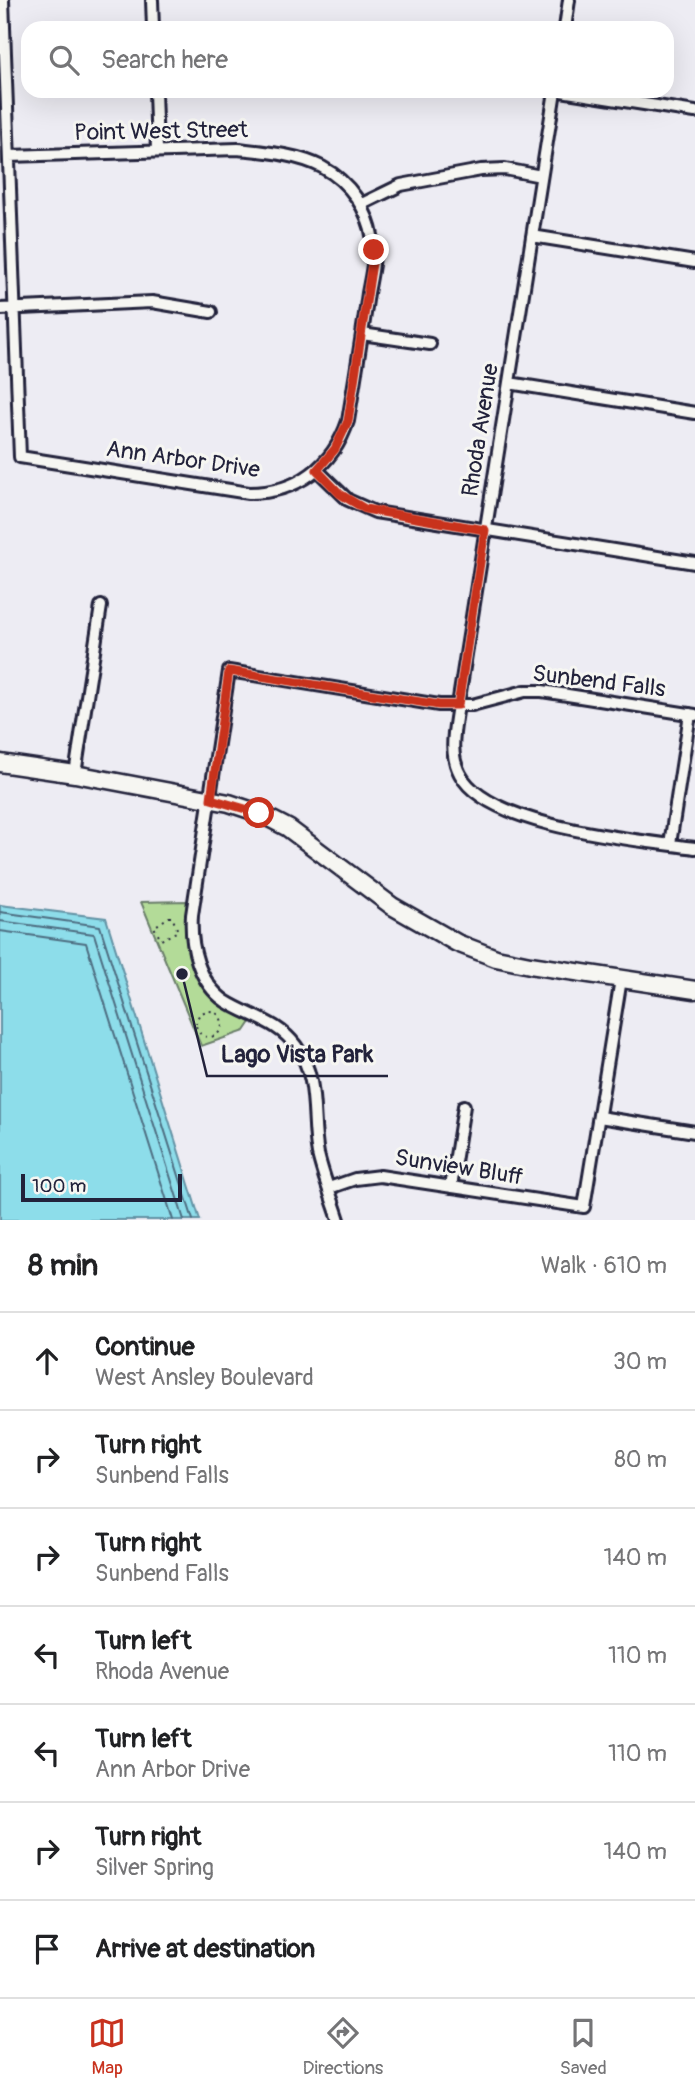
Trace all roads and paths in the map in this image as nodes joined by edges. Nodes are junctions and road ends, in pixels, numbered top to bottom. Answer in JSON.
{"nodes":[{"id":1,"x":3,"y":0,"type":"edge"},
{"id":2,"x":152,"y":0,"type":"edge"},
{"id":3,"x":569,"y":0,"type":"edge"},
{"id":4,"x":153,"y":21,"type":"edge"},
{"id":5,"x":566,"y":21,"type":"edge"},
{"id":6,"x":155,"y":98,"type":"edge"},
{"id":7,"x":554,"y":98,"type":"edge"},
{"id":8,"x":606,"y":98,"type":"edge"},
{"id":9,"x":695,"y":112,"type":"edge"},
{"id":10,"x":158,"y":150,"type":"junction"},
{"id":11,"x":9,"y":156,"type":"junction"},
{"id":12,"x":541,"y":176,"type":"junction"},
{"id":13,"x":362,"y":204,"type":"junction"},
{"id":14,"x":532,"y":236,"type":"junction"},
{"id":15,"x":695,"y":262,"type":"edge"},
{"id":16,"x":15,"y":308,"type":"junction"},
{"id":17,"x":0,"y":309,"type":"edge"},
{"id":18,"x":211,"y":312,"type":"dead end"},
{"id":19,"x":362,"y":334,"type":"junction"},
{"id":20,"x":430,"y":344,"type":"dead end"},
{"id":21,"x":509,"y":383,"type":"junction"},
{"id":22,"x":695,"y":412,"type":"edge"},
{"id":23,"x":317,"y":470,"type":"junction"},
{"id":24,"x":485,"y":530,"type":"junction"},
{"id":25,"x":695,"y":563,"type":"edge"},
{"id":26,"x":101,"y":606,"type":"dead end"},
{"id":27,"x":458,"y":705,"type":"junction"},
{"id":28,"x":692,"y":714,"type":"edge"},
{"id":29,"x":0,"y":763,"type":"edge"},
{"id":30,"x":75,"y":774,"type":"junction"},
{"id":31,"x":211,"y":799,"type":"junction"},
{"id":32,"x":670,"y":845,"type":"junction"},
{"id":33,"x":695,"y":848,"type":"edge"},
{"id":34,"x":179,"y":930,"type":"joint"},
{"id":35,"x":621,"y":979,"type":"junction"},
{"id":36,"x":695,"y":990,"type":"edge"},
{"id":37,"x":218,"y":1007,"type":"dead end"},
{"id":38,"x":214,"y":1012,"type":"junction"},
{"id":39,"x":464,"y":1106,"type":"dead end"},
{"id":40,"x":599,"y":1117,"type":"junction"},
{"id":41,"x":695,"y":1132,"type":"edge"},
{"id":42,"x":451,"y":1186,"type":"junction"},
{"id":43,"x":328,"y":1188,"type":"junction"},
{"id":44,"x":340,"y":1220,"type":"edge"}],
"edges":[{"from":1,"to":11,"type":"street"},
{"from":2,"to":4,"type":"street"},
{"from":3,"to":5,"type":"street"},
{"from":6,"to":10,"type":"street"},
{"from":7,"to":12,"type":"street","name":"Rhoda Avenue"},
{"from":8,"to":9,"type":"street"},
{"from":10,"to":11,"type":"street","name":"Point West Street"},
{"from":10,"to":13,"type":"street","name":"Point West Street"},
{"from":11,"to":16,"type":"street"},
{"from":12,"to":13,"type":"street"},
{"from":12,"to":14,"type":"street","name":"Rhoda Avenue"},
{"from":13,"to":19,"type":"street"},
{"from":14,"to":15,"type":"street"},
{"from":14,"to":21,"type":"street","name":"Rhoda Avenue"},
{"from":16,"to":17,"type":"street"},
{"from":16,"to":18,"type":"street"},
{"from":16,"to":23,"type":"street","name":"Ann Arbor Drive"},
{"from":19,"to":20,"type":"street"},
{"from":19,"to":23,"type":"street"},
{"from":21,"to":22,"type":"street"},
{"from":21,"to":24,"type":"street","name":"Rhoda Avenue"},
{"from":23,"to":24,"type":"street"},
{"from":24,"to":25,"type":"street"},
{"from":24,"to":27,"type":"street","name":"Rhoda Avenue"},
{"from":26,"to":30,"type":"street"},
{"from":27,"to":28,"type":"street","name":"Sunbend Falls"},
{"from":27,"to":31,"type":"street","name":"Sunbend Falls"},
{"from":27,"to":32,"type":"street","name":"Rhoda Avenue"},
{"from":28,"to":32,"type":"street"},
{"from":29,"to":30,"type":"street"},
{"from":30,"to":31,"type":"street"},
{"from":31,"to":35,"type":"street"},
{"from":31,"to":43,"type":"street","name":"Sunbend Falls"},
{"from":32,"to":33,"type":"street","name":"Rhoda Avenue"},
{"from":34,"to":34,"type":"path"},
{"from":35,"to":36,"type":"street"},
{"from":35,"to":40,"type":"street"},
{"from":37,"to":38,"type":"path"},
{"from":38,"to":38,"type":"path"},
{"from":39,"to":42,"type":"street"},
{"from":40,"to":41,"type":"street"},
{"from":40,"to":42,"type":"street","name":"Sunview Bluff"},
{"from":42,"to":43,"type":"street","name":"Sunview Bluff"},
{"from":43,"to":44,"type":"street","name":"Sunbend Falls"}]}
